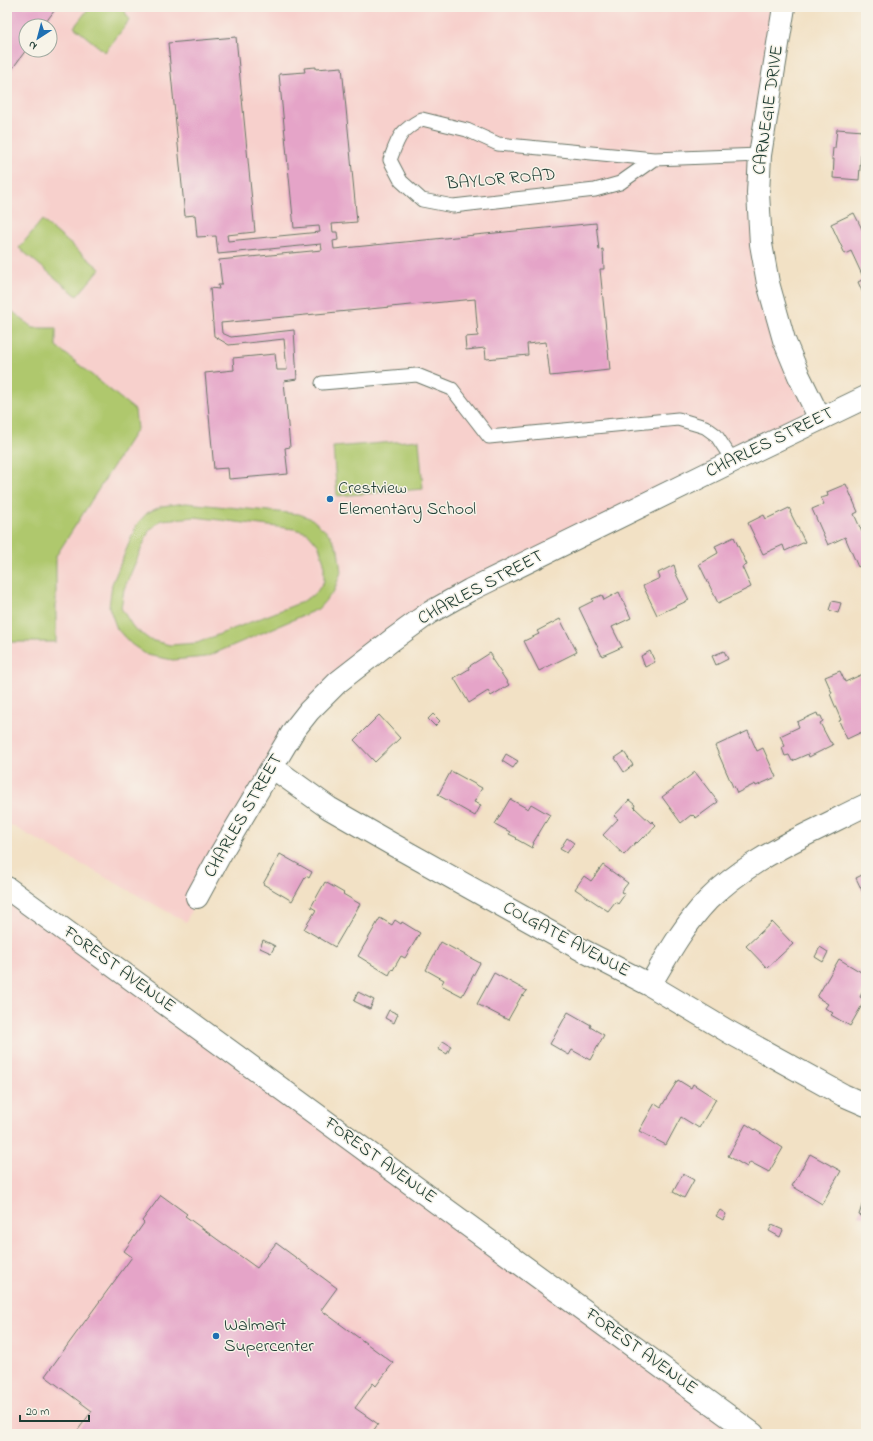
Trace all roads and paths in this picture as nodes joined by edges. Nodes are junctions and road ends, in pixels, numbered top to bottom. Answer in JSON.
{"nodes":[{"id":1,"x":784,"y":7,"type":"edge"},
{"id":2,"x":760,"y":155,"type":"junction"},
{"id":3,"x":654,"y":159,"type":"junction"},
{"id":4,"x":322,"y":383,"type":"dead end"},
{"id":5,"x":866,"y":397,"type":"edge"},
{"id":6,"x":820,"y":419,"type":"junction"},
{"id":7,"x":733,"y":461,"type":"junction"},
{"id":8,"x":272,"y":767,"type":"junction"},
{"id":9,"x":866,"y":806,"type":"edge"},
{"id":10,"x":7,"y":888,"type":"edge"},
{"id":11,"x":197,"y":897,"type":"dead end"},
{"id":12,"x":650,"y":985,"type":"junction"},
{"id":13,"x":866,"y":1105,"type":"edge"},
{"id":14,"x":753,"y":1434,"type":"edge"}],
"edges":[{"from":1,"to":2,"type":"street","name":"CARNEGIE DRIVE"},
{"from":2,"to":3,"type":"lane","name":"BAYLOR ROAD"},
{"from":2,"to":6,"type":"street","name":"CARNEGIE DRIVE"},
{"from":3,"to":3,"type":"lane","name":"BAYLOR ROAD"},
{"from":4,"to":7,"type":"lane"},
{"from":5,"to":6,"type":"street","name":"CHARLES STREET"},
{"from":6,"to":7,"type":"street","name":"CHARLES STREET"},
{"from":7,"to":8,"type":"street","name":"CHARLES STREET"},
{"from":8,"to":11,"type":"street","name":"CHARLES STREET"},
{"from":8,"to":12,"type":"street","name":"COLGATE AVENUE"},
{"from":9,"to":12,"type":"street"},
{"from":10,"to":14,"type":"street","name":"FOREST AVENUE"},
{"from":12,"to":13,"type":"street","name":"COLGATE AVENUE"}]}
